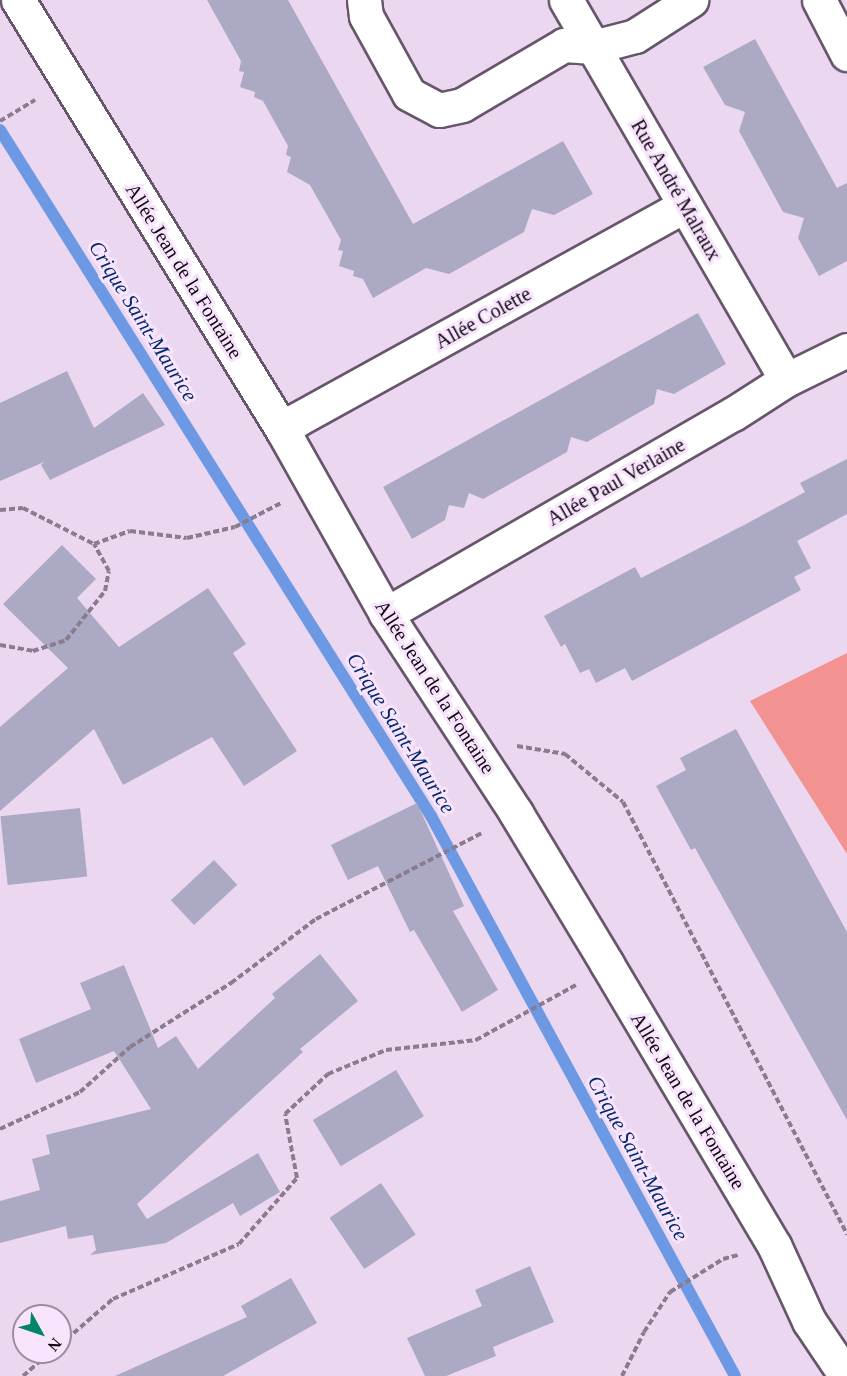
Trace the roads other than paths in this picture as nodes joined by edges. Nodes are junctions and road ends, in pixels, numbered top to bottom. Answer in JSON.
{"nodes":[{"id":1,"x":18,"y":0,"type":"edge"},
{"id":2,"x":364,"y":0,"type":"edge"},
{"id":3,"x":567,"y":0,"type":"edge"},
{"id":4,"x":691,"y":0,"type":"edge"},
{"id":5,"x":819,"y":0,"type":"edge"},
{"id":6,"x":593,"y":47,"type":"junction"},
{"id":7,"x":847,"y":54,"type":"edge"},
{"id":8,"x":685,"y":205,"type":"junction"},
{"id":9,"x":847,"y":351,"type":"edge"},
{"id":10,"x":786,"y":380,"type":"junction"},
{"id":11,"x":283,"y":431,"type":"junction"},
{"id":12,"x":386,"y":614,"type":"junction"},
{"id":13,"x":846,"y":1376,"type":"edge"}],
"edges":[{"from":1,"to":11,"type":"street","name":"Allée Jean de la Fontaine"},
{"from":2,"to":6,"type":"street"},
{"from":3,"to":6,"type":"street","name":"Rue André Malraux"},
{"from":4,"to":6,"type":"street"},
{"from":5,"to":7,"type":"street"},
{"from":6,"to":8,"type":"street","name":"Rue André Malraux"},
{"from":8,"to":10,"type":"street","name":"Rue André Malraux"},
{"from":8,"to":11,"type":"street","name":"Allée Colette"},
{"from":9,"to":10,"type":"street","name":"Allée Paul Verlaine"},
{"from":10,"to":12,"type":"street","name":"Allée Paul Verlaine"},
{"from":11,"to":12,"type":"street","name":"Allée Jean de la Fontaine"},
{"from":12,"to":13,"type":"street","name":"Allée Jean de la Fontaine"}]}
